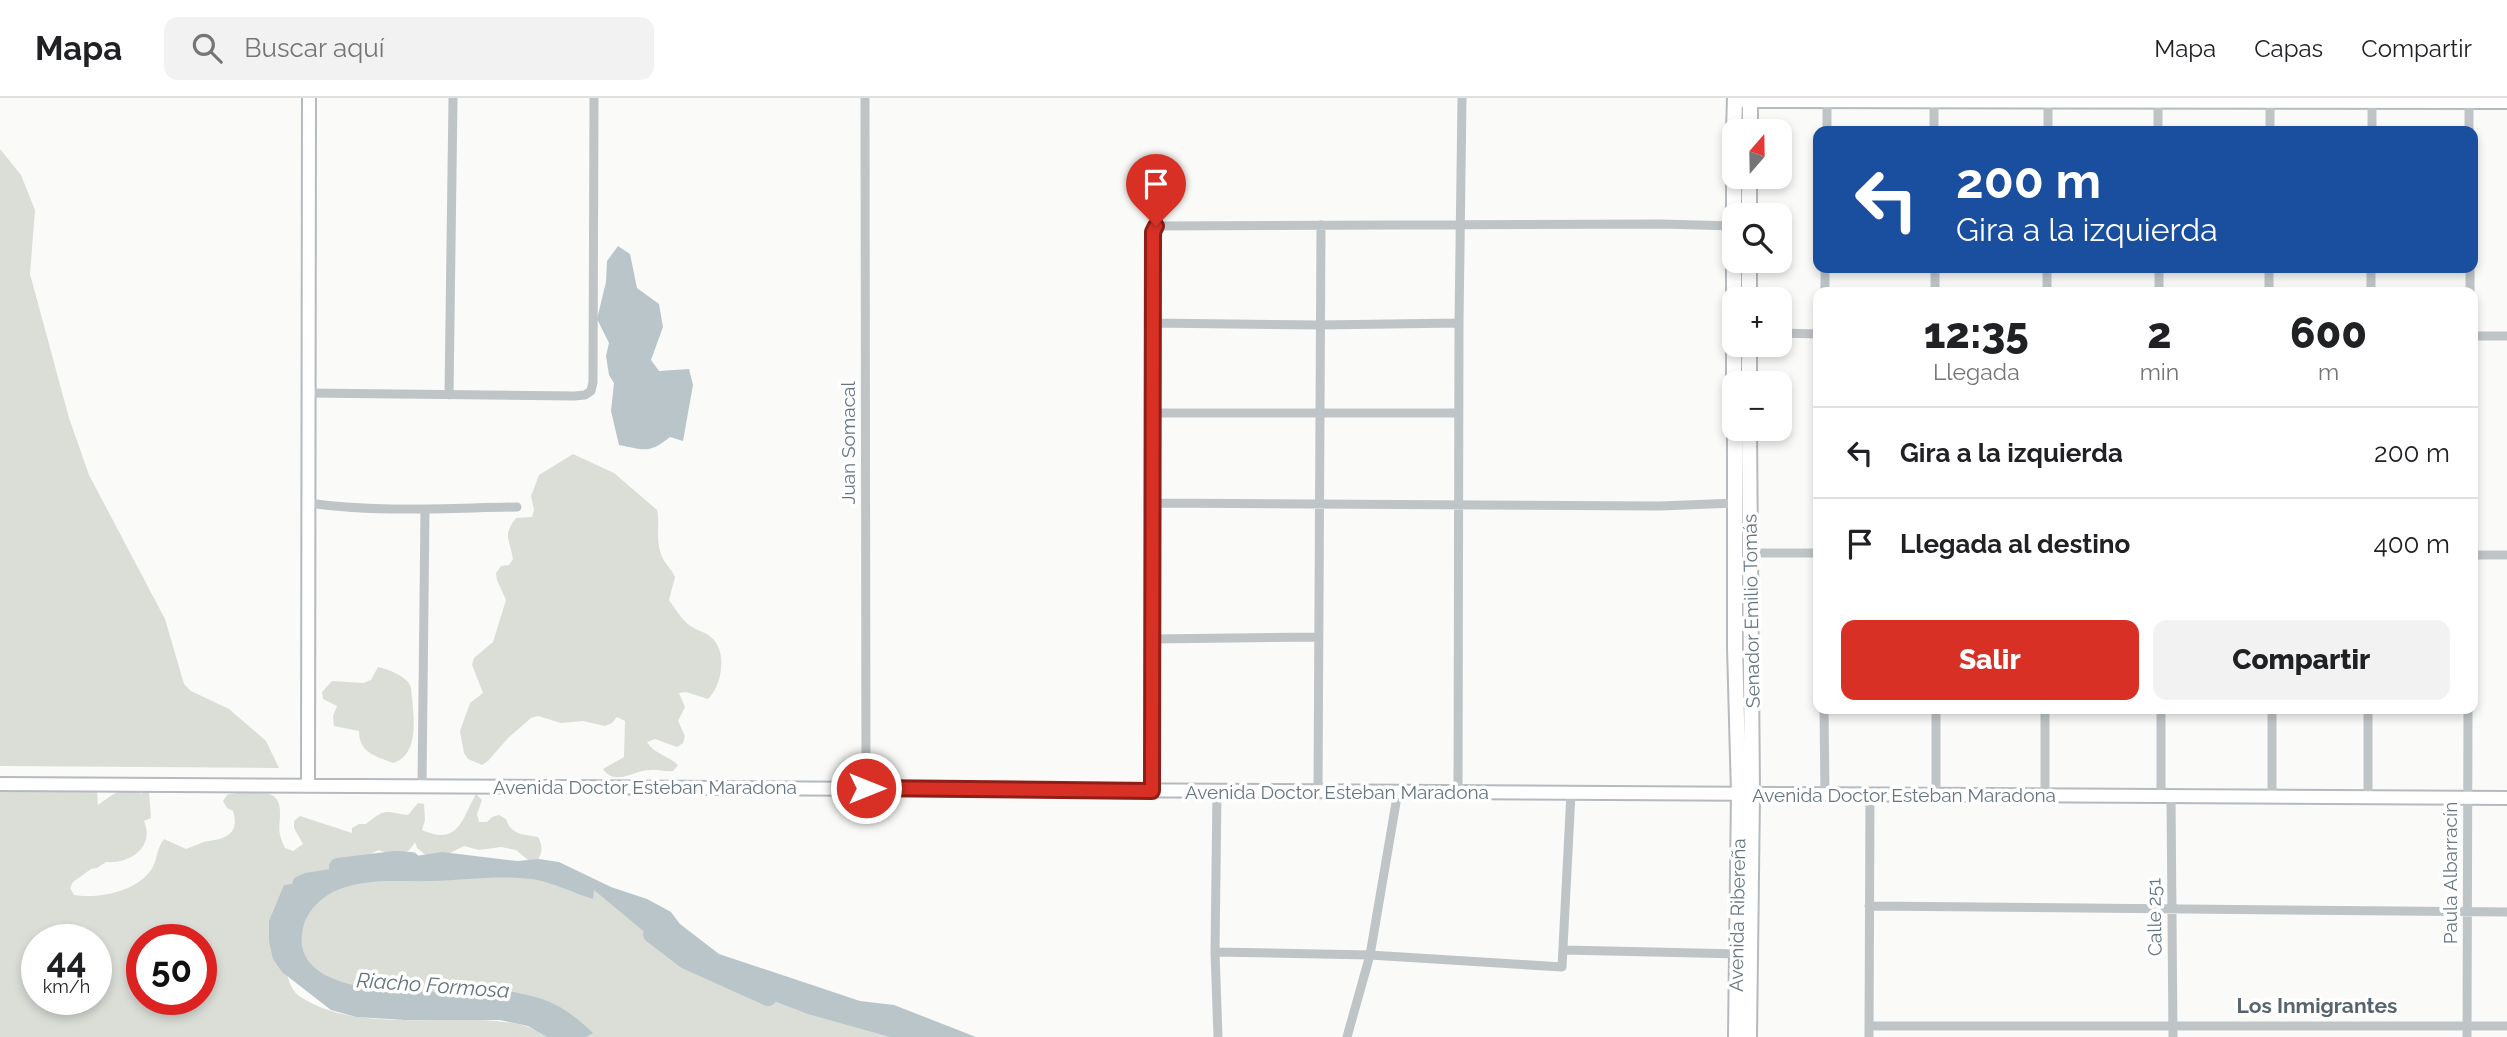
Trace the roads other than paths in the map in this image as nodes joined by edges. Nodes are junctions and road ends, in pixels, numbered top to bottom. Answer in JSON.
{"nodes":[{"id":1,"x":309,"y":98,"type":"edge"},
{"id":2,"x":453,"y":98,"type":"edge"},
{"id":3,"x":594,"y":98,"type":"edge"},
{"id":4,"x":865,"y":98,"type":"edge"},
{"id":5,"x":1462,"y":98,"type":"edge"},
{"id":6,"x":1742,"y":99,"type":"edge"},
{"id":7,"x":2158,"y":99,"type":"edge"},
{"id":8,"x":1827,"y":100,"type":"edge"},
{"id":9,"x":1841,"y":100,"type":"edge"},
{"id":10,"x":1934,"y":100,"type":"edge"},
{"id":11,"x":2048,"y":100,"type":"edge"},
{"id":12,"x":2270,"y":100,"type":"edge"},
{"id":13,"x":2372,"y":100,"type":"edge"},
{"id":14,"x":2469,"y":100,"type":"edge"},
{"id":15,"x":2507,"y":102,"type":"edge"},
{"id":16,"x":1737,"y":119,"type":"edge"},
{"id":17,"x":1746,"y":119,"type":"edge"},
{"id":18,"x":1827,"y":126,"type":"edge"},
{"id":19,"x":1934,"y":126,"type":"edge"},
{"id":20,"x":2048,"y":126,"type":"edge"},
{"id":21,"x":2158,"y":126,"type":"edge"},
{"id":22,"x":2270,"y":126,"type":"edge"},
{"id":23,"x":2372,"y":126,"type":"edge"},
{"id":24,"x":2469,"y":126,"type":"edge"},
{"id":25,"x":1321,"y":225,"type":"junction"},
{"id":26,"x":1461,"y":225,"type":"junction"},
{"id":27,"x":1722,"y":226,"type":"edge"},
{"id":28,"x":1153,"y":323,"type":"junction"},
{"id":29,"x":1459,"y":323,"type":"junction"},
{"id":30,"x":1320,"y":324,"type":"junction"},
{"id":31,"x":1792,"y":333,"type":"edge"},
{"id":32,"x":1813,"y":334,"type":"edge"},
{"id":33,"x":2478,"y":336,"type":"edge"},
{"id":34,"x":2507,"y":336,"type":"edge"},
{"id":35,"x":308,"y":393,"type":"junction"},
{"id":36,"x":449,"y":395,"type":"junction"},
{"id":37,"x":1154,"y":413,"type":"junction"},
{"id":38,"x":1459,"y":414,"type":"junction"},
{"id":39,"x":1319,"y":415,"type":"junction"},
{"id":40,"x":1735,"y":441,"type":"edge"},
{"id":41,"x":1748,"y":441,"type":"edge"},
{"id":42,"x":308,"y":503,"type":"junction"},
{"id":43,"x":1153,"y":503,"type":"junction"},
{"id":44,"x":1318,"y":503,"type":"junction"},
{"id":45,"x":1735,"y":503,"type":"junction"},
{"id":46,"x":1458,"y":504,"type":"junction"},
{"id":47,"x":517,"y":507,"type":"dead end"},
{"id":48,"x":425,"y":509,"type":"junction"},
{"id":49,"x":1743,"y":553,"type":"junction"},
{"id":50,"x":1813,"y":553,"type":"edge"},
{"id":51,"x":2478,"y":555,"type":"edge"},
{"id":52,"x":2507,"y":555,"type":"edge"},
{"id":53,"x":1318,"y":637,"type":"junction"},
{"id":54,"x":1152,"y":639,"type":"junction"},
{"id":55,"x":1824,"y":714,"type":"edge"},
{"id":56,"x":1936,"y":714,"type":"edge"},
{"id":57,"x":2045,"y":714,"type":"edge"},
{"id":58,"x":2161,"y":714,"type":"edge"},
{"id":59,"x":2272,"y":714,"type":"edge"},
{"id":60,"x":2368,"y":714,"type":"edge"},
{"id":61,"x":2468,"y":714,"type":"edge"},
{"id":62,"x":0,"y":784,"type":"edge"},
{"id":63,"x":308,"y":786,"type":"junction"},
{"id":64,"x":422,"y":786,"type":"junction"},
{"id":65,"x":866,"y":788,"type":"junction"},
{"id":66,"x":1152,"y":791,"type":"junction"},
{"id":67,"x":1217,"y":791,"type":"junction"},
{"id":68,"x":1398,"y":791,"type":"junction"},
{"id":69,"x":1318,"y":792,"type":"junction"},
{"id":70,"x":1458,"y":792,"type":"junction"},
{"id":71,"x":1571,"y":793,"type":"junction"},
{"id":72,"x":1746,"y":794,"type":"junction"},
{"id":73,"x":1825,"y":794,"type":"junction"},
{"id":74,"x":1870,"y":794,"type":"junction"},
{"id":75,"x":1936,"y":795,"type":"junction"},
{"id":76,"x":2045,"y":795,"type":"junction"},
{"id":77,"x":2166,"y":796,"type":"junction"},
{"id":78,"x":2272,"y":797,"type":"junction"},
{"id":79,"x":2368,"y":797,"type":"junction"},
{"id":80,"x":2468,"y":798,"type":"junction"},
{"id":81,"x":2507,"y":798,"type":"edge"},
{"id":82,"x":1869,"y":906,"type":"junction"},
{"id":83,"x":2172,"y":908,"type":"junction"},
{"id":84,"x":2467,"y":911,"type":"junction"},
{"id":85,"x":2507,"y":912,"type":"edge"},
{"id":86,"x":1564,"y":950,"type":"junction"},
{"id":87,"x":1216,"y":952,"type":"junction"},
{"id":88,"x":1744,"y":954,"type":"junction"},
{"id":89,"x":1370,"y":955,"type":"junction"},
{"id":90,"x":1869,"y":1026,"type":"junction"},
{"id":91,"x":2173,"y":1026,"type":"junction"},
{"id":92,"x":2467,"y":1026,"type":"junction"},
{"id":93,"x":2507,"y":1026,"type":"edge"},
{"id":94,"x":1218,"y":1037,"type":"edge"},
{"id":95,"x":1347,"y":1037,"type":"edge"},
{"id":96,"x":1735,"y":1037,"type":"edge"},
{"id":97,"x":1749,"y":1037,"type":"edge"},
{"id":98,"x":1869,"y":1037,"type":"edge"},
{"id":99,"x":2173,"y":1037,"type":"edge"},
{"id":100,"x":2467,"y":1037,"type":"edge"}],
"edges":[{"from":1,"to":35,"type":"main road"},
{"from":2,"to":36,"type":"street"},
{"from":3,"to":36,"type":"street"},
{"from":4,"to":65,"type":"street","name":"Juan Somacal"},
{"from":5,"to":26,"type":"street"},
{"from":6,"to":8,"type":"main road"},
{"from":6,"to":16,"type":"main road"},
{"from":6,"to":17,"type":"main road"},
{"from":7,"to":11,"type":"main road"},
{"from":7,"to":12,"type":"main road"},
{"from":7,"to":21,"type":"street"},
{"from":8,"to":9,"type":"main road"},
{"from":8,"to":18,"type":"street"},
{"from":9,"to":10,"type":"main road"},
{"from":10,"to":11,"type":"main road"},
{"from":10,"to":19,"type":"street"},
{"from":11,"to":20,"type":"street"},
{"from":12,"to":13,"type":"main road"},
{"from":12,"to":22,"type":"street"},
{"from":13,"to":14,"type":"main road"},
{"from":13,"to":23,"type":"street"},
{"from":14,"to":15,"type":"main road"},
{"from":14,"to":24,"type":"street"},
{"from":25,"to":26,"type":"street"},
{"from":25,"to":28,"type":"street"},
{"from":25,"to":30,"type":"street"},
{"from":26,"to":27,"type":"street"},
{"from":26,"to":29,"type":"street"},
{"from":28,"to":30,"type":"street"},
{"from":28,"to":37,"type":"street"},
{"from":29,"to":30,"type":"street"},
{"from":29,"to":38,"type":"street"},
{"from":30,"to":39,"type":"street"},
{"from":31,"to":32,"type":"street"},
{"from":33,"to":34,"type":"street"},
{"from":35,"to":36,"type":"street"},
{"from":35,"to":42,"type":"main road"},
{"from":37,"to":39,"type":"street"},
{"from":37,"to":43,"type":"street"},
{"from":38,"to":39,"type":"street"},
{"from":38,"to":46,"type":"street"},
{"from":39,"to":44,"type":"street"},
{"from":40,"to":45,"type":"main road","name":"Senador Emilio Tomás"},
{"from":41,"to":49,"type":"main road","name":"Senador Emilio Tomás"},
{"from":42,"to":48,"type":"street"},
{"from":42,"to":63,"type":"main road"},
{"from":43,"to":44,"type":"street"},
{"from":43,"to":54,"type":"street"},
{"from":44,"to":46,"type":"street"},
{"from":44,"to":53,"type":"street"},
{"from":45,"to":46,"type":"street"},
{"from":45,"to":49,"type":"main road","name":"Senador Emilio Tomás"},
{"from":46,"to":70,"type":"street"},
{"from":47,"to":48,"type":"street"},
{"from":48,"to":64,"type":"street"},
{"from":49,"to":50,"type":"street"},
{"from":49,"to":72,"type":"main road","name":"Senador Emilio Tomás"},
{"from":51,"to":52,"type":"street"},
{"from":53,"to":54,"type":"street"},
{"from":53,"to":69,"type":"street"},
{"from":54,"to":66,"type":"street"},
{"from":55,"to":73,"type":"street"},
{"from":56,"to":75,"type":"street"},
{"from":57,"to":76,"type":"street"},
{"from":58,"to":77,"type":"street","name":"Calle 251"},
{"from":59,"to":78,"type":"street"},
{"from":60,"to":79,"type":"street"},
{"from":61,"to":80,"type":"street","name":"Paula Albarracín"},
{"from":62,"to":63,"type":"main road","name":"Avenida Doctor Esteban Maradona"},
{"from":63,"to":64,"type":"main road","name":"Avenida Doctor Esteban Maradona"},
{"from":64,"to":65,"type":"main road","name":"Avenida Doctor Esteban Maradona"},
{"from":65,"to":66,"type":"main road","name":"Avenida Doctor Esteban Maradona"},
{"from":66,"to":67,"type":"main road","name":"Avenida Doctor Esteban Maradona"},
{"from":67,"to":69,"type":"main road","name":"Avenida Doctor Esteban Maradona"},
{"from":67,"to":87,"type":"street"},
{"from":68,"to":69,"type":"main road","name":"Avenida Doctor Esteban Maradona"},
{"from":68,"to":70,"type":"main road","name":"Avenida Doctor Esteban Maradona"},
{"from":68,"to":89,"type":"street"},
{"from":70,"to":71,"type":"main road","name":"Avenida Doctor Esteban Maradona"},
{"from":71,"to":72,"type":"main road","name":"Avenida Doctor Esteban Maradona"},
{"from":71,"to":86,"type":"street"},
{"from":72,"to":73,"type":"main road","name":"Avenida Doctor Esteban Maradona"},
{"from":72,"to":88,"type":"main road","name":"Avenida Ribereña"},
{"from":73,"to":74,"type":"main road","name":"Avenida Doctor Esteban Maradona"},
{"from":74,"to":75,"type":"main road","name":"Avenida Doctor Esteban Maradona"},
{"from":74,"to":82,"type":"street"},
{"from":75,"to":76,"type":"main road","name":"Avenida Doctor Esteban Maradona"},
{"from":76,"to":77,"type":"main road","name":"Avenida Doctor Esteban Maradona"},
{"from":77,"to":78,"type":"main road","name":"Avenida Doctor Esteban Maradona"},
{"from":77,"to":83,"type":"street","name":"Calle 251"},
{"from":78,"to":79,"type":"main road","name":"Avenida Doctor Esteban Maradona"},
{"from":79,"to":80,"type":"main road","name":"Avenida Doctor Esteban Maradona"},
{"from":80,"to":81,"type":"main road","name":"Avenida Doctor Esteban Maradona"},
{"from":80,"to":84,"type":"street","name":"Paula Albarracín"},
{"from":82,"to":83,"type":"street"},
{"from":82,"to":90,"type":"street"},
{"from":83,"to":84,"type":"street"},
{"from":83,"to":91,"type":"street","name":"Calle 251"},
{"from":84,"to":85,"type":"street"},
{"from":84,"to":92,"type":"street","name":"Paula Albarracín"},
{"from":86,"to":88,"type":"street"},
{"from":86,"to":89,"type":"street"},
{"from":87,"to":89,"type":"street"},
{"from":87,"to":94,"type":"street"},
{"from":88,"to":96,"type":"main road","name":"Avenida Ribereña"},
{"from":88,"to":97,"type":"main road","name":"Avenida Ribereña"},
{"from":89,"to":95,"type":"street"},
{"from":90,"to":91,"type":"street"},
{"from":90,"to":98,"type":"street"},
{"from":91,"to":92,"type":"street"},
{"from":91,"to":99,"type":"street","name":"Calle 251"},
{"from":92,"to":93,"type":"street"},
{"from":92,"to":100,"type":"street","name":"Paula Albarracín"}]}
